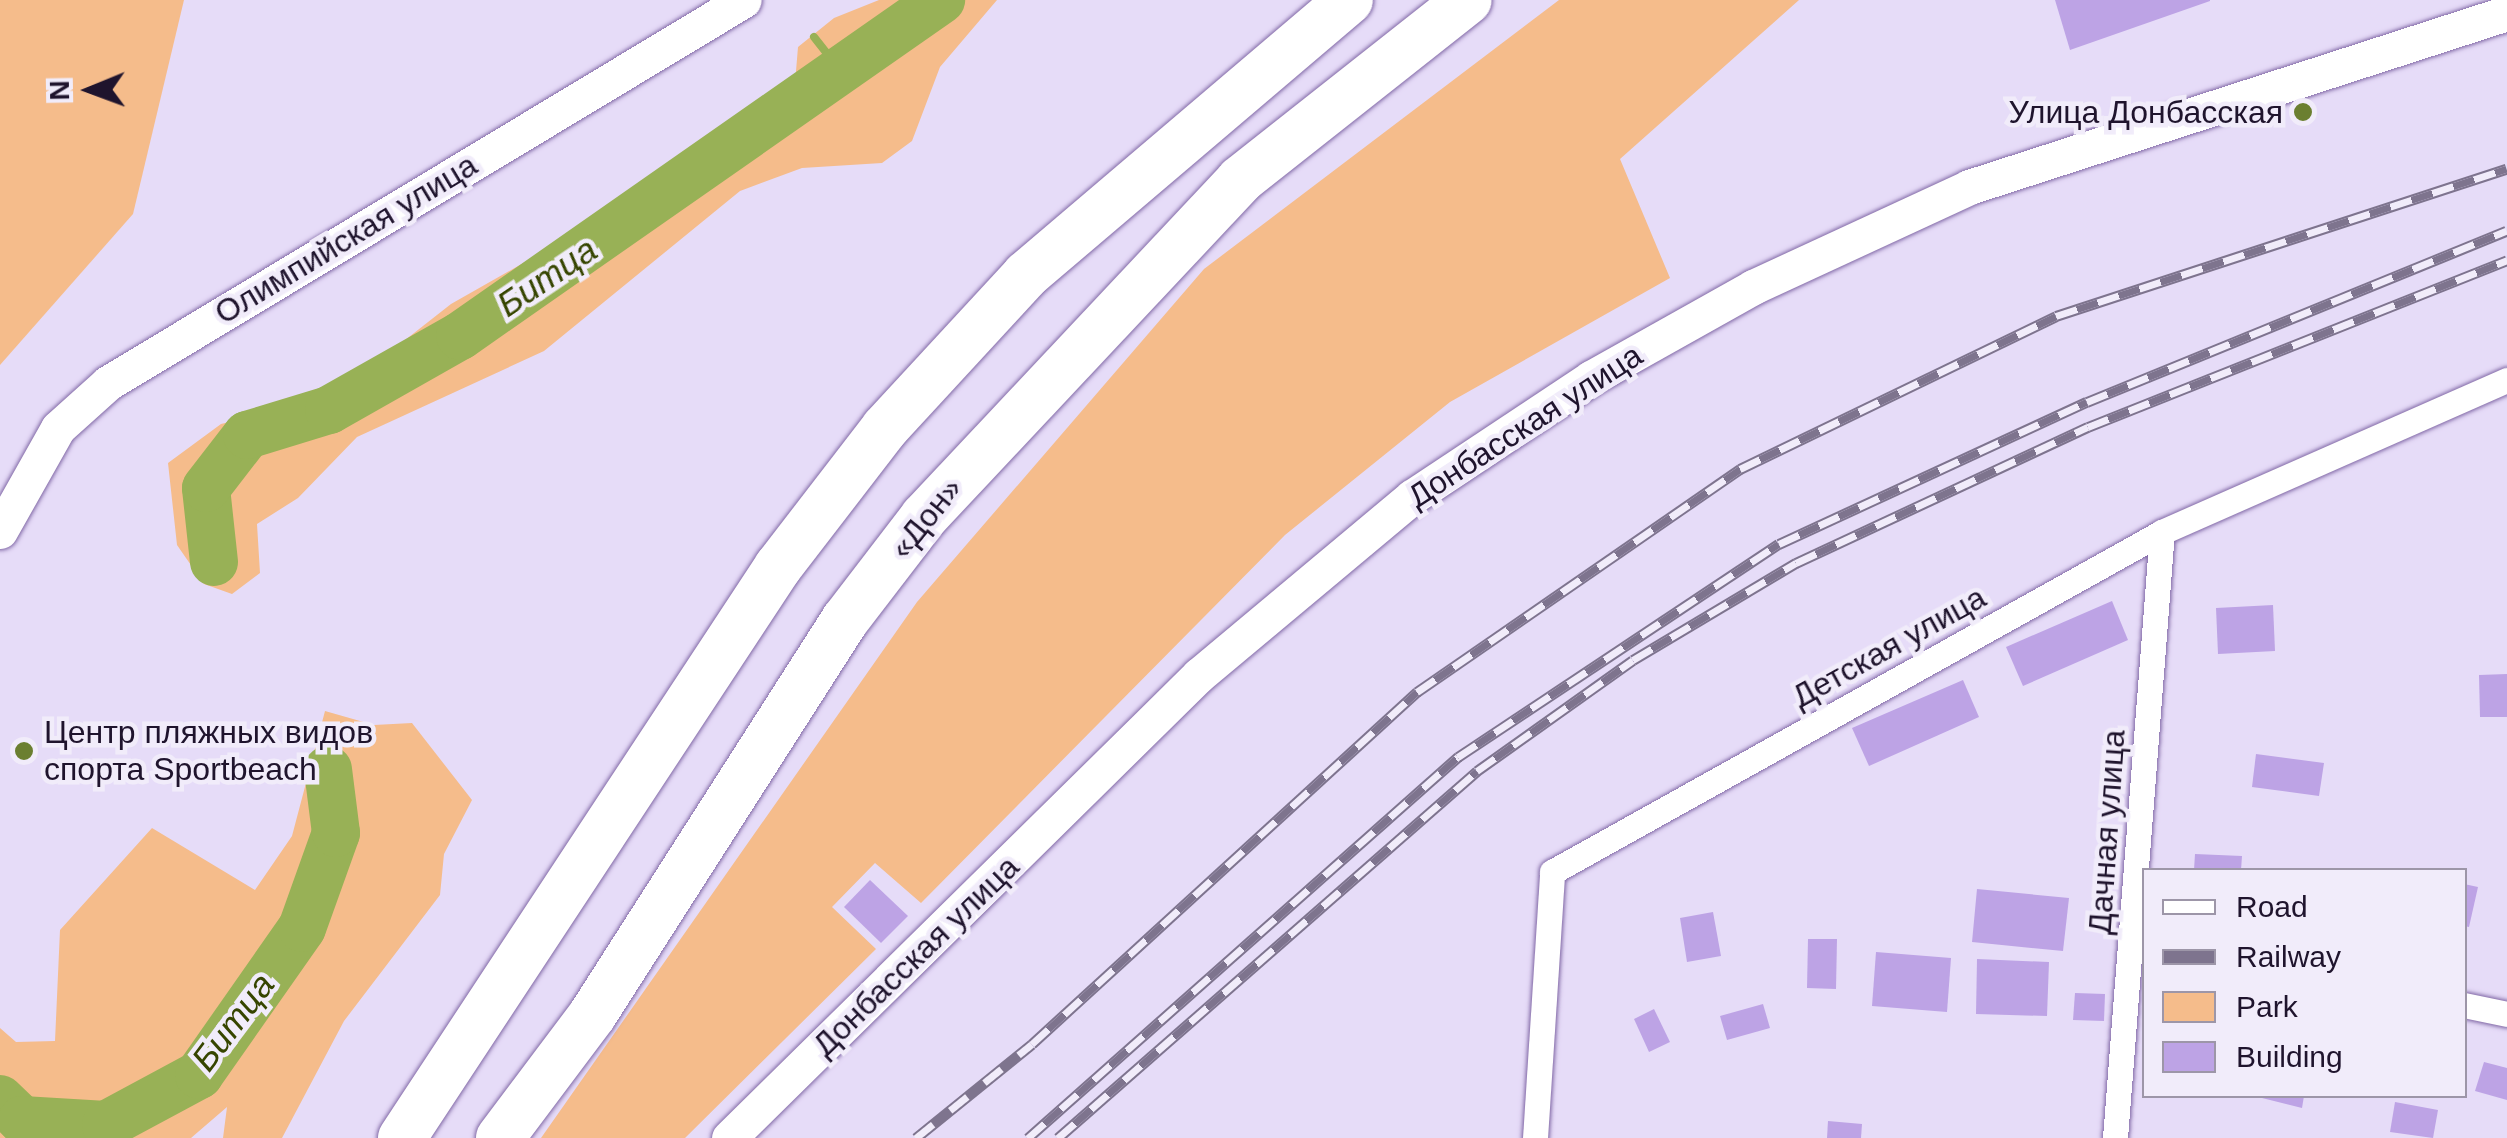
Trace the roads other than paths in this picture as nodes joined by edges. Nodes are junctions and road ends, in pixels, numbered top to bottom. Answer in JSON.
{"nodes":[{"id":1,"x":744,"y":0,"type":"edge"},
{"id":2,"x":1339,"y":0,"type":"edge"},
{"id":3,"x":1350,"y":0,"type":"edge"},
{"id":4,"x":1468,"y":0,"type":"edge"},
{"id":5,"x":2501,"y":11,"type":"edge"},
{"id":6,"x":1302,"y":34,"type":"junction"},
{"id":7,"x":2504,"y":385,"type":"edge"},
{"id":8,"x":0,"y":531,"type":"edge"},
{"id":9,"x":2162,"y":532,"type":"junction"},
{"id":10,"x":2142,"y":868,"type":"edge"},
{"id":11,"x":2142,"y":872,"type":"edge"},
{"id":12,"x":2138,"y":940,"type":"edge"},
{"id":13,"x":2467,"y":1007,"type":"edge"},
{"id":14,"x":2507,"y":1014,"type":"edge"},
{"id":15,"x":402,"y":1138,"type":"edge"},
{"id":16,"x":500,"y":1138,"type":"edge"},
{"id":17,"x":729,"y":1138,"type":"edge"},
{"id":18,"x":1536,"y":1138,"type":"edge"},
{"id":19,"x":2115,"y":1138,"type":"edge"}],
"edges":[{"from":1,"to":8,"type":"street","name":"Олимпийская улица"},
{"from":2,"to":6,"type":"street"},
{"from":3,"to":6,"type":"highway"},
{"from":4,"to":16,"type":"highway","name":"«Дон»"},
{"from":5,"to":17,"type":"street","name":"Донбасская улица"},
{"from":6,"to":15,"type":"highway"},
{"from":7,"to":9,"type":"street","name":"Детская улица"},
{"from":9,"to":10,"type":"street","name":"Дачная улица"},
{"from":9,"to":18,"type":"street","name":"Детская улица"},
{"from":11,"to":12,"type":"street","name":"Дачная улица"},
{"from":12,"to":19,"type":"street","name":"Дачная улица"},
{"from":13,"to":14,"type":"street"}]}
